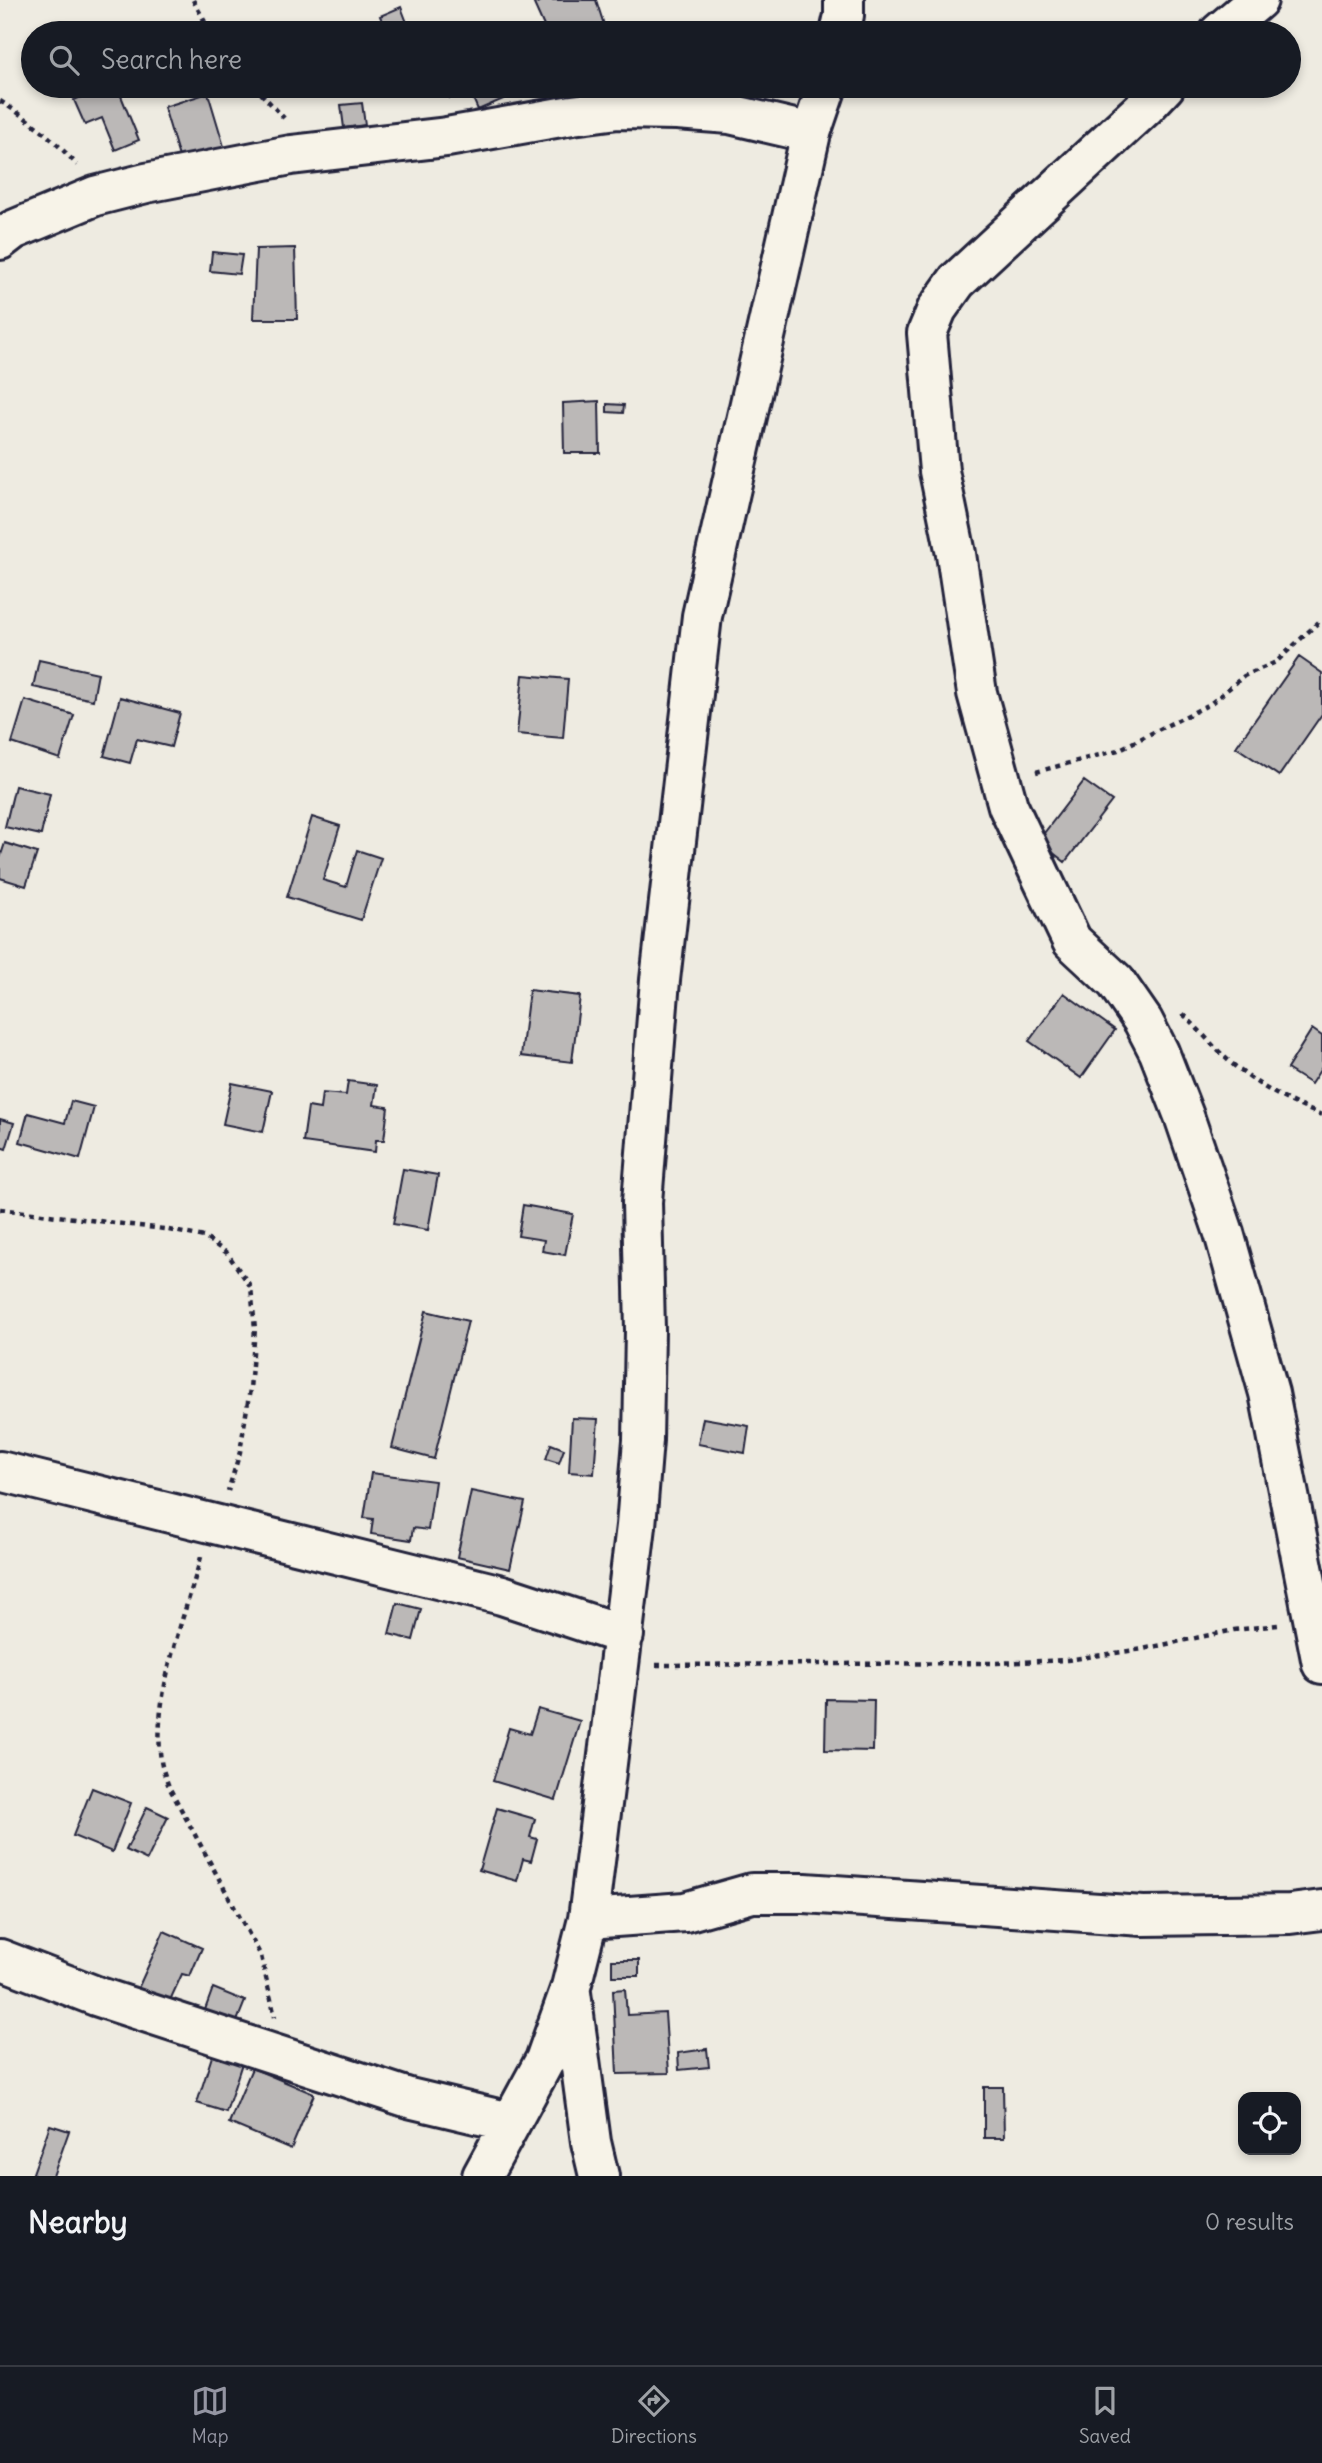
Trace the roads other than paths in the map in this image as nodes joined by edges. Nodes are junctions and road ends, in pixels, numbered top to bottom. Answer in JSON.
{"nodes":[{"id":1,"x":844,"y":0,"type":"edge"},
{"id":2,"x":1258,"y":0,"type":"edge"},
{"id":3,"x":843,"y":21,"type":"edge"},
{"id":4,"x":1233,"y":21,"type":"edge"},
{"id":5,"x":823,"y":98,"type":"edge"},
{"id":6,"x":1154,"y":98,"type":"edge"},
{"id":7,"x":811,"y":133,"type":"junction"},
{"id":8,"x":0,"y":240,"type":"edge"},
{"id":9,"x":0,"y":1471,"type":"edge"},
{"id":10,"x":622,"y":1650,"type":"junction"},
{"id":11,"x":1322,"y":1664,"type":"edge"},
{"id":12,"x":1322,"y":1910,"type":"edge"},
{"id":13,"x":588,"y":1919,"type":"junction"},
{"id":14,"x":0,"y":1959,"type":"edge"},
{"id":15,"x":571,"y":1987,"type":"junction"},
{"id":16,"x":510,"y":2122,"type":"junction"},
{"id":17,"x":482,"y":2176,"type":"edge"},
{"id":18,"x":599,"y":2176,"type":"edge"}],
"edges":[{"from":1,"to":3,"type":"street"},
{"from":2,"to":4,"type":"street"},
{"from":5,"to":7,"type":"street"},
{"from":6,"to":11,"type":"street"},
{"from":7,"to":8,"type":"street"},
{"from":7,"to":10,"type":"street"},
{"from":9,"to":10,"type":"street"},
{"from":10,"to":13,"type":"street"},
{"from":12,"to":13,"type":"street"},
{"from":13,"to":15,"type":"street"},
{"from":14,"to":16,"type":"street"},
{"from":15,"to":16,"type":"street"},
{"from":15,"to":18,"type":"street"},
{"from":16,"to":17,"type":"street"}]}
